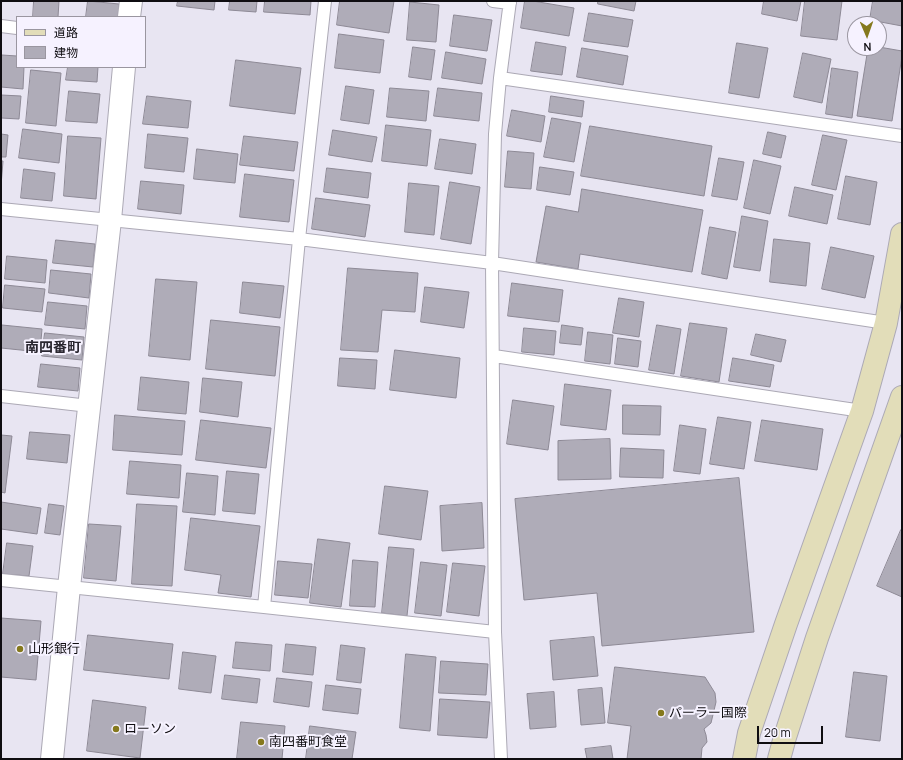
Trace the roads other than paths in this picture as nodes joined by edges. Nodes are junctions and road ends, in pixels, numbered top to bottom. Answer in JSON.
{"nodes":[{"id":1,"x":131,"y":1,"type":"edge"},
{"id":2,"x":325,"y":1,"type":"edge"},
{"id":3,"x":494,"y":1,"type":"edge"},
{"id":4,"x":510,"y":2,"type":"edge"},
{"id":5,"x":129,"y":16,"type":"edge"},
{"id":6,"x":1,"y":26,"type":"edge"},
{"id":7,"x":16,"y":28,"type":"edge"},
{"id":8,"x":124,"y":68,"type":"edge"},
{"id":9,"x":500,"y":78,"type":"junction"},
{"id":10,"x":902,"y":136,"type":"edge"},
{"id":11,"x":1,"y":209,"type":"edge"},
{"id":12,"x":110,"y":220,"type":"junction"},
{"id":13,"x":902,"y":234,"type":"edge"},
{"id":14,"x":299,"y":238,"type":"junction"},
{"id":15,"x":492,"y":263,"type":"junction"},
{"id":16,"x":886,"y":323,"type":"junction"},
{"id":17,"x":494,"y":356,"type":"junction"},
{"id":18,"x":1,"y":396,"type":"edge"},
{"id":19,"x":902,"y":397,"type":"edge"},
{"id":20,"x":89,"y":406,"type":"junction"},
{"id":21,"x":862,"y":411,"type":"junction"},
{"id":22,"x":1,"y":580,"type":"edge"},
{"id":23,"x":69,"y":587,"type":"junction"},
{"id":24,"x":264,"y":607,"type":"junction"},
{"id":25,"x":495,"y":632,"type":"junction"},
{"id":26,"x":52,"y":759,"type":"edge"},
{"id":27,"x":501,"y":759,"type":"edge"},
{"id":28,"x":744,"y":759,"type":"edge"},
{"id":29,"x":779,"y":759,"type":"edge"}],
"edges":[{"from":1,"to":5,"type":"street"},
{"from":2,"to":14,"type":"lane"},
{"from":3,"to":4,"type":"lane"},
{"from":4,"to":9,"type":"lane"},
{"from":6,"to":7,"type":"lane"},
{"from":8,"to":12,"type":"street"},
{"from":9,"to":10,"type":"lane"},
{"from":9,"to":15,"type":"lane"},
{"from":11,"to":12,"type":"lane"},
{"from":12,"to":14,"type":"lane"},
{"from":12,"to":20,"type":"street"},
{"from":13,"to":16,"type":"street"},
{"from":14,"to":15,"type":"lane"},
{"from":14,"to":24,"type":"lane"},
{"from":15,"to":16,"type":"lane"},
{"from":15,"to":17,"type":"lane"},
{"from":16,"to":21,"type":"street"},
{"from":17,"to":21,"type":"lane"},
{"from":17,"to":25,"type":"lane"},
{"from":18,"to":20,"type":"lane"},
{"from":19,"to":29,"type":"street"},
{"from":20,"to":23,"type":"street"},
{"from":21,"to":28,"type":"street"},
{"from":22,"to":23,"type":"lane"},
{"from":23,"to":24,"type":"lane"},
{"from":23,"to":26,"type":"street"},
{"from":24,"to":25,"type":"lane"},
{"from":25,"to":27,"type":"lane"}]}
